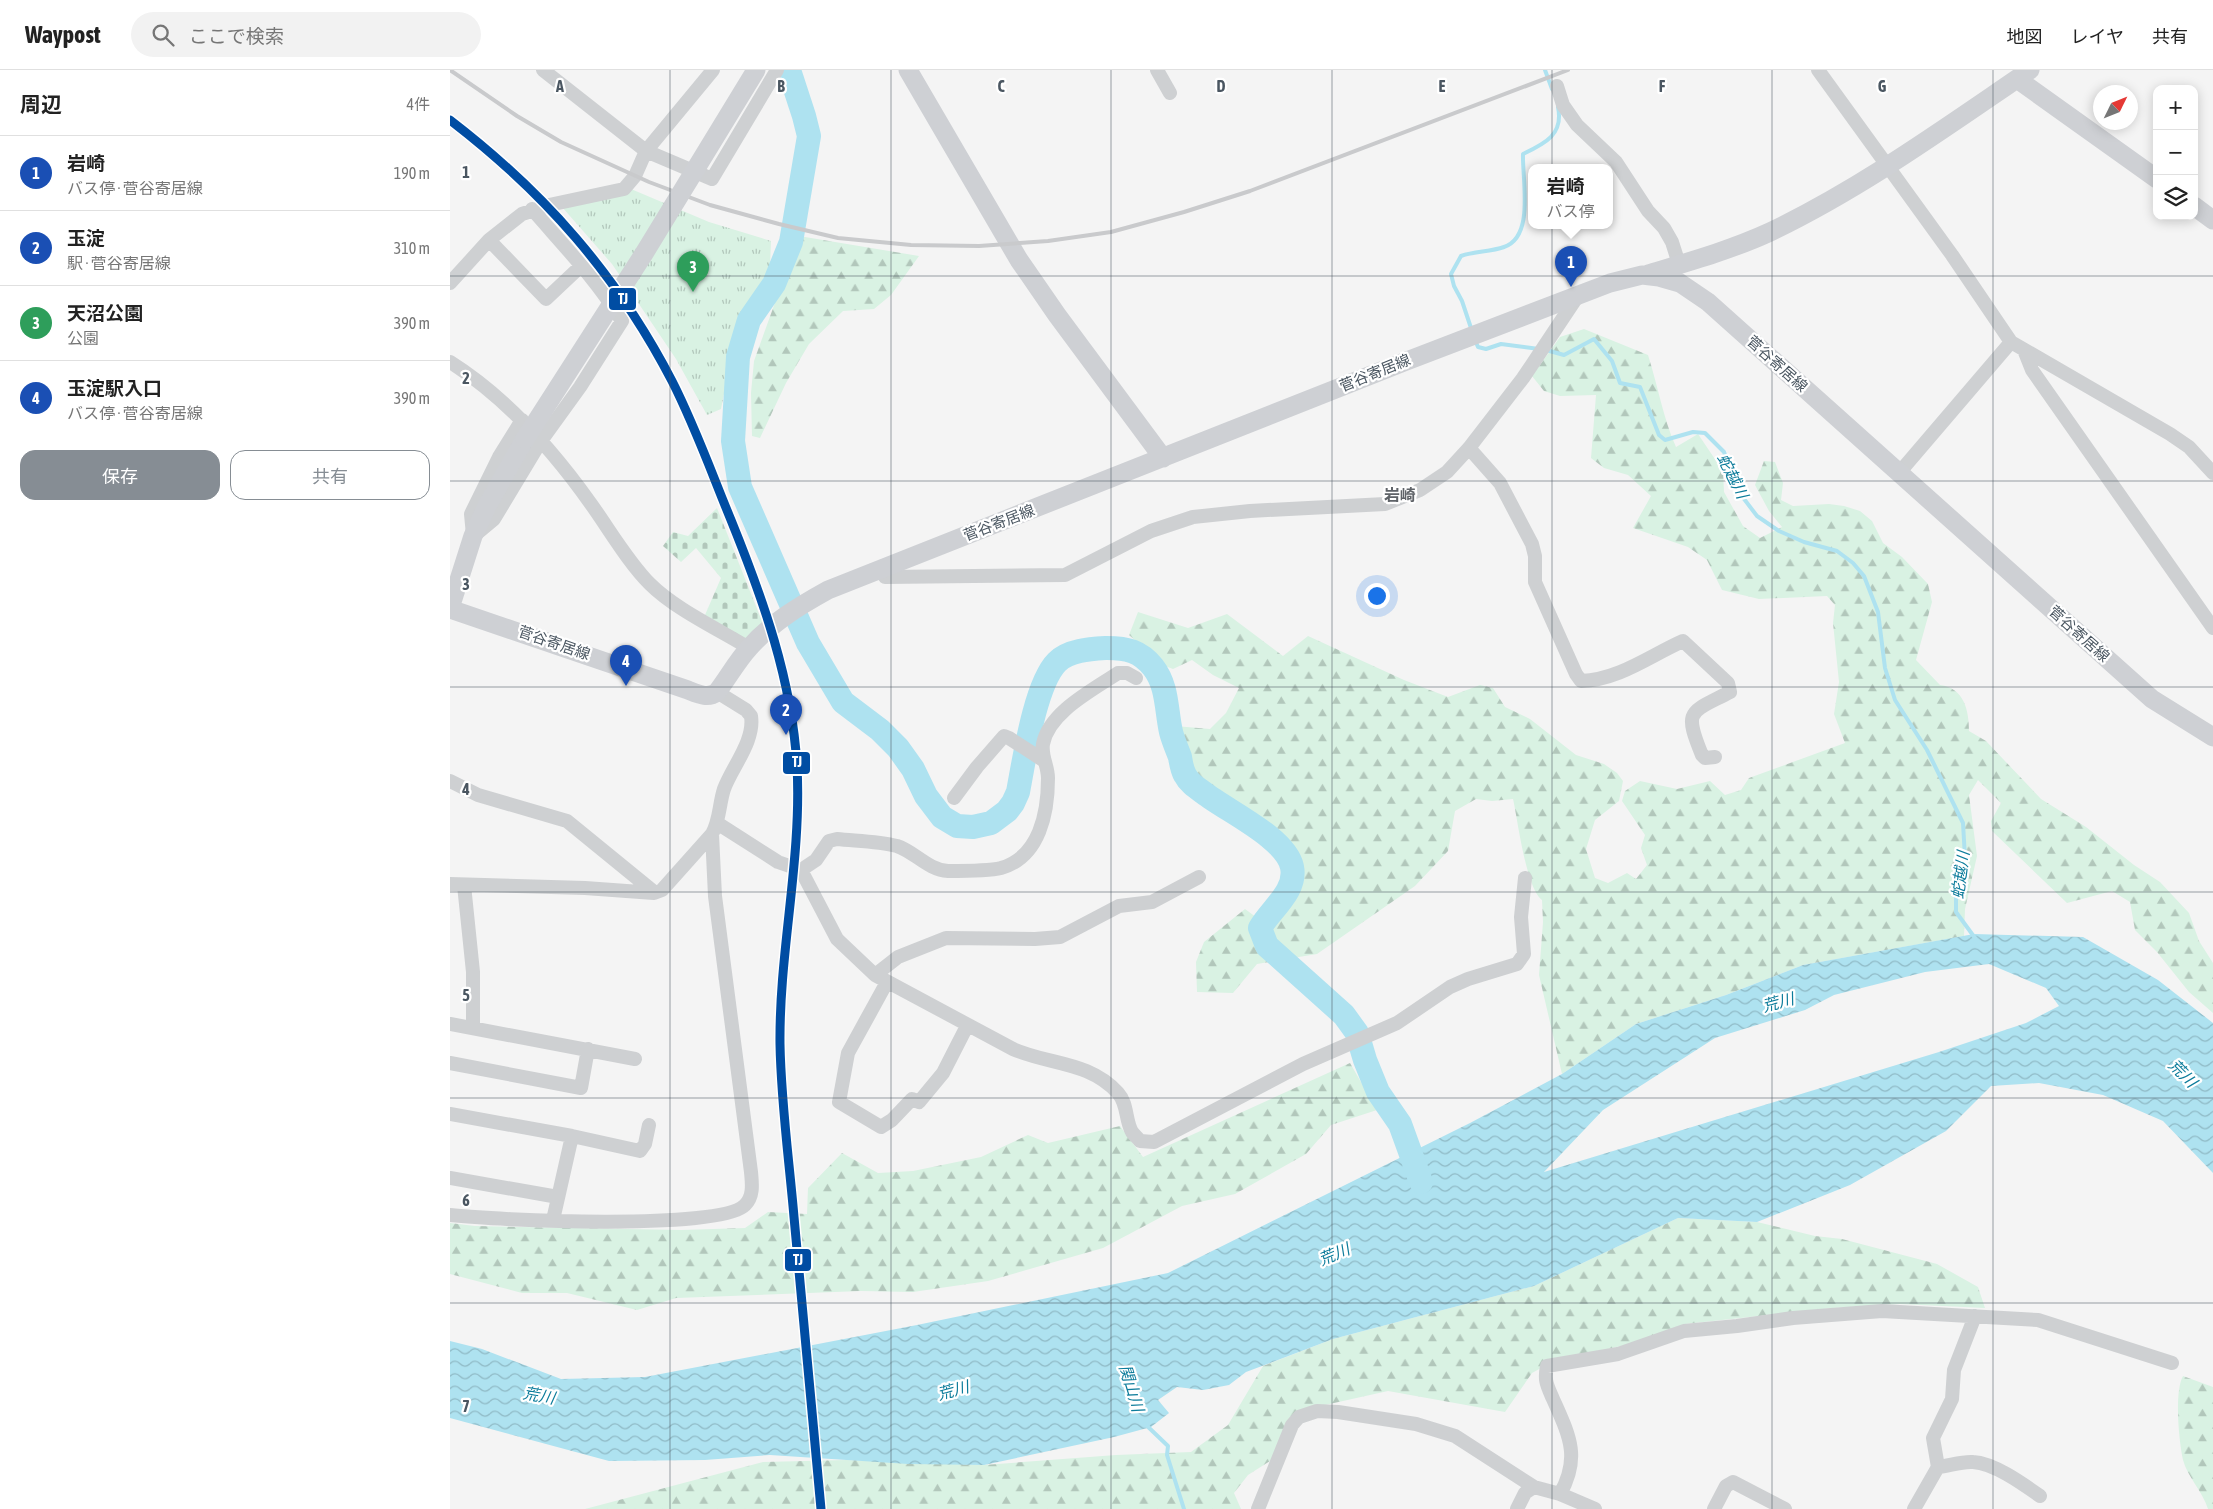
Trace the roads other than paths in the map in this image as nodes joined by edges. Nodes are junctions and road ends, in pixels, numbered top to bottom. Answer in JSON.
{"nodes":[{"id":1,"x":543,"y":70,"type":"edge"},
{"id":2,"x":713,"y":70,"type":"edge"},
{"id":3,"x":756,"y":70,"type":"edge"},
{"id":4,"x":777,"y":70,"type":"edge"},
{"id":5,"x":908,"y":70,"type":"edge"},
{"id":6,"x":1157,"y":70,"type":"edge"},
{"id":7,"x":1818,"y":70,"type":"edge"},
{"id":8,"x":2024,"y":74,"type":"edge"},
{"id":9,"x":1557,"y":86,"type":"dead end"},
{"id":10,"x":1170,"y":93,"type":"dead end"},
{"id":11,"x":646,"y":151,"type":"junction"},
{"id":12,"x":1888,"y":166,"type":"junction"},
{"id":13,"x":2153,"y":176,"type":"edge"},
{"id":14,"x":532,"y":209,"type":"junction"},
{"id":15,"x":2198,"y":209,"type":"edge"},
{"id":16,"x":2213,"y":220,"type":"edge"},
{"id":17,"x":489,"y":240,"type":"junction"},
{"id":18,"x":1679,"y":264,"type":"junction"},
{"id":19,"x":581,"y":266,"type":"junction"},
{"id":20,"x":1642,"y":275,"type":"junction"},
{"id":21,"x":450,"y":283,"type":"edge"},
{"id":22,"x":1580,"y":294,"type":"junction"},
{"id":23,"x":2011,"y":342,"type":"junction"},
{"id":24,"x":2024,"y":350,"type":"junction"},
{"id":25,"x":450,"y":362,"type":"edge"},
{"id":26,"x":530,"y":433,"type":"junction"},
{"id":27,"x":1469,"y":448,"type":"junction"},
{"id":28,"x":1163,"y":458,"type":"junction"},
{"id":29,"x":2213,"y":473,"type":"edge"},
{"id":30,"x":1900,"y":474,"type":"junction"},
{"id":31,"x":884,"y":568,"type":"junction"},
{"id":32,"x":450,"y":608,"type":"edge"},
{"id":33,"x":2213,"y":628,"type":"edge"},
{"id":34,"x":749,"y":648,"type":"junction"},
{"id":35,"x":1136,"y":678,"type":"dead end"},
{"id":36,"x":717,"y":692,"type":"junction"},
{"id":37,"x":2213,"y":737,"type":"edge"},
{"id":38,"x":1715,"y":757,"type":"dead end"},
{"id":39,"x":1039,"y":758,"type":"junction"},
{"id":40,"x":450,"y":781,"type":"edge"},
{"id":41,"x":954,"y":798,"type":"dead end"},
{"id":42,"x":714,"y":828,"type":"junction"},
{"id":43,"x":801,"y":870,"type":"junction"},
{"id":44,"x":1199,"y":876,"type":"dead end"},
{"id":45,"x":1525,"y":878,"type":"dead end"},
{"id":46,"x":450,"y":884,"type":"edge"},
{"id":47,"x":464,"y":885,"type":"junction"},
{"id":48,"x":654,"y":893,"type":"junction"},
{"id":49,"x":881,"y":979,"type":"junction"},
{"id":50,"x":450,"y":1024,"type":"edge"},
{"id":51,"x":967,"y":1026,"type":"junction"},
{"id":52,"x":473,"y":1028,"type":"junction"},
{"id":53,"x":588,"y":1049,"type":"junction"},
{"id":54,"x":635,"y":1059,"type":"dead end"},
{"id":55,"x":450,"y":1063,"type":"edge"},
{"id":56,"x":450,"y":1114,"type":"edge"},
{"id":57,"x":649,"y":1125,"type":"dead end"},
{"id":58,"x":572,"y":1136,"type":"junction"},
{"id":59,"x":450,"y":1178,"type":"edge"},
{"id":60,"x":558,"y":1197,"type":"junction"},
{"id":61,"x":450,"y":1215,"type":"edge"},
{"id":62,"x":553,"y":1220,"type":"junction"},
{"id":63,"x":1975,"y":1316,"type":"junction"},
{"id":64,"x":2172,"y":1363,"type":"dead end"},
{"id":65,"x":1938,"y":1467,"type":"junction"},
{"id":66,"x":1534,"y":1487,"type":"junction"},
{"id":67,"x":1560,"y":1494,"type":"junction"},
{"id":68,"x":2040,"y":1496,"type":"dead end"},
{"id":69,"x":1258,"y":1509,"type":"edge"},
{"id":70,"x":1517,"y":1509,"type":"edge"},
{"id":71,"x":1595,"y":1509,"type":"edge"},
{"id":72,"x":1714,"y":1509,"type":"edge"},
{"id":73,"x":1785,"y":1509,"type":"edge"},
{"id":74,"x":1914,"y":1509,"type":"edge"}],
"edges":[{"from":1,"to":11,"type":"street"},
{"from":2,"to":11,"type":"street"},
{"from":3,"to":26,"type":"main road","bridge":true},
{"from":4,"to":11,"type":"street"},
{"from":5,"to":28,"type":"main road"},
{"from":6,"to":10,"type":"street"},
{"from":7,"to":12,"type":"street"},
{"from":8,"to":12,"type":"main road"},
{"from":8,"to":13,"type":"main road"},
{"from":9,"to":18,"type":"street"},
{"from":11,"to":14,"type":"street"},
{"from":12,"to":18,"type":"main road"},
{"from":12,"to":23,"type":"street"},
{"from":14,"to":17,"type":"street"},
{"from":14,"to":19,"type":"street"},
{"from":15,"to":16,"type":"main road"},
{"from":17,"to":19,"type":"street"},
{"from":17,"to":21,"type":"street"},
{"from":18,"to":20,"type":"main road"},
{"from":19,"to":26,"type":"street"},
{"from":20,"to":22,"type":"main road","name":"菅谷寄居線"},
{"from":20,"to":30,"type":"main road","name":"菅谷寄居線"},
{"from":22,"to":27,"type":"street"},
{"from":22,"to":28,"type":"main road","name":"菅谷寄居線"},
{"from":23,"to":24,"type":"street"},
{"from":23,"to":30,"type":"street"},
{"from":24,"to":29,"type":"street"},
{"from":24,"to":33,"type":"street"},
{"from":25,"to":26,"type":"street"},
{"from":26,"to":32,"type":"main road"},
{"from":26,"to":34,"type":"street"},
{"from":27,"to":31,"type":"street"},
{"from":27,"to":38,"type":"street"},
{"from":28,"to":31,"type":"main road","name":"菅谷寄居線"},
{"from":30,"to":37,"type":"main road","name":"菅谷寄居線"},
{"from":31,"to":34,"type":"main road","name":"菅谷寄居線"},
{"from":32,"to":36,"type":"main road","name":"菅谷寄居線"},
{"from":34,"to":36,"type":"main road","name":"菅谷寄居線"},
{"from":35,"to":39,"type":"street"},
{"from":36,"to":42,"type":"street"},
{"from":39,"to":41,"type":"street"},
{"from":39,"to":43,"type":"street"},
{"from":40,"to":48,"type":"street"},
{"from":42,"to":43,"type":"street"},
{"from":42,"to":48,"type":"street"},
{"from":42,"to":62,"type":"street"},
{"from":43,"to":49,"type":"street"},
{"from":44,"to":49,"type":"street"},
{"from":45,"to":51,"type":"street"},
{"from":46,"to":47,"type":"street"},
{"from":47,"to":48,"type":"street"},
{"from":47,"to":52,"type":"street"},
{"from":49,"to":51,"type":"street"},
{"from":49,"to":51,"type":"street"},
{"from":50,"to":52,"type":"street"},
{"from":52,"to":53,"type":"street"},
{"from":53,"to":54,"type":"street"},
{"from":53,"to":55,"type":"street"},
{"from":56,"to":58,"type":"street"},
{"from":57,"to":58,"type":"street"},
{"from":58,"to":60,"type":"street"},
{"from":59,"to":60,"type":"street"},
{"from":60,"to":62,"type":"street"},
{"from":61,"to":62,"type":"street"},
{"from":63,"to":64,"type":"street"},
{"from":63,"to":65,"type":"street"},
{"from":63,"to":67,"type":"street"},
{"from":65,"to":68,"type":"street"},
{"from":65,"to":74,"type":"street"},
{"from":66,"to":67,"type":"street"},
{"from":66,"to":69,"type":"street"},
{"from":66,"to":70,"type":"street"},
{"from":67,"to":71,"type":"street"},
{"from":72,"to":73,"type":"street"}]}
